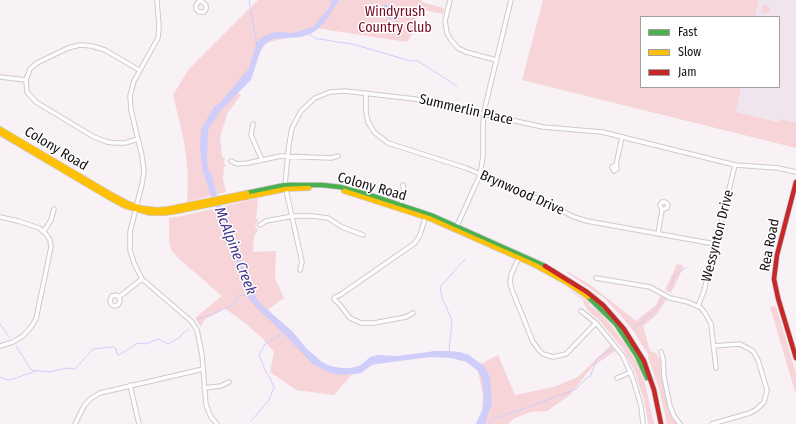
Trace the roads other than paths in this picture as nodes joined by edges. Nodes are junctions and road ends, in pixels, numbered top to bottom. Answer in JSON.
{"nodes":[{"id":1,"x":158,"y":0,"type":"edge"},
{"id":2,"x":450,"y":0,"type":"edge"},
{"id":3,"x":511,"y":0,"type":"edge"},
{"id":4,"x":496,"y":60,"type":"junction"},
{"id":5,"x":140,"y":70,"type":"junction"},
{"id":6,"x":0,"y":76,"type":"edge"},
{"id":7,"x":26,"y":80,"type":"junction"},
{"id":8,"x":366,"y":93,"type":"junction"},
{"id":9,"x":484,"y":114,"type":"junction"},
{"id":10,"x":252,"y":124,"type":"dead end"},
{"id":11,"x":0,"y":129,"type":"edge"},
{"id":12,"x":0,"y":133,"type":"edge"},
{"id":13,"x":622,"y":137,"type":"junction"},
{"id":14,"x":138,"y":139,"type":"junction"},
{"id":15,"x":338,"y":156,"type":"dead end"},
{"id":16,"x":288,"y":157,"type":"junction"},
{"id":17,"x":262,"y":160,"type":"junction"},
{"id":18,"x":231,"y":161,"type":"dead end"},
{"id":19,"x":616,"y":165,"type":"dead end"},
{"id":20,"x":735,"y":165,"type":"junction"},
{"id":21,"x":796,"y":172,"type":"edge"},
{"id":22,"x":480,"y":175,"type":"junction"},
{"id":23,"x":796,"y":182,"type":"edge"},
{"id":24,"x":403,"y":185,"type":"dead end"},
{"id":25,"x":286,"y":187,"type":"junction"},
{"id":26,"x":399,"y":207,"type":"junction"},
{"id":27,"x":136,"y":208,"type":"junction"},
{"id":28,"x":54,"y":209,"type":"dead end"},
{"id":29,"x":662,"y":210,"type":"dead end"},
{"id":30,"x":293,"y":216,"type":"junction"},
{"id":31,"x":426,"y":216,"type":"junction"},
{"id":32,"x":0,"y":217,"type":"edge"},
{"id":33,"x":260,"y":225,"type":"dead end"},
{"id":34,"x":456,"y":228,"type":"junction"},
{"id":35,"x":44,"y":231,"type":"junction"},
{"id":36,"x":363,"y":234,"type":"dead end"},
{"id":37,"x":658,"y":234,"type":"junction"},
{"id":38,"x":715,"y":244,"type":"junction"},
{"id":39,"x":520,"y":256,"type":"junction"},
{"id":40,"x":300,"y":270,"type":"dead end"},
{"id":41,"x":596,"y":278,"type":"dead end"},
{"id":42,"x":142,"y":279,"type":"junction"},
{"id":43,"x":119,"y":297,"type":"dead end"},
{"id":44,"x":698,"y":306,"type":"junction"},
{"id":45,"x":581,"y":311,"type":"dead end"},
{"id":46,"x":413,"y":313,"type":"dead end"},
{"id":47,"x":596,"y":323,"type":"junction"},
{"id":48,"x":0,"y":346,"type":"edge"},
{"id":49,"x":713,"y":346,"type":"junction"},
{"id":50,"x":661,"y":352,"type":"dead end"},
{"id":51,"x":796,"y":358,"type":"edge"},
{"id":52,"x":716,"y":368,"type":"dead end"},
{"id":53,"x":203,"y":369,"type":"junction"},
{"id":54,"x":631,"y":372,"type":"junction"},
{"id":55,"x":617,"y":378,"type":"dead end"},
{"id":56,"x":229,"y":382,"type":"dead end"},
{"id":57,"x":130,"y":385,"type":"junction"},
{"id":58,"x":204,"y":388,"type":"junction"},
{"id":59,"x":75,"y":424,"type":"edge"},
{"id":60,"x":139,"y":424,"type":"edge"},
{"id":61,"x":217,"y":424,"type":"edge"},
{"id":62,"x":643,"y":424,"type":"edge"},
{"id":63,"x":659,"y":424,"type":"edge"},
{"id":64,"x":680,"y":424,"type":"edge"},
{"id":65,"x":712,"y":424,"type":"edge"}],
"edges":[{"from":1,"to":5,"type":"street"},
{"from":2,"to":4,"type":"street"},
{"from":3,"to":4,"type":"street"},
{"from":4,"to":9,"type":"street"},
{"from":5,"to":7,"type":"street"},
{"from":5,"to":14,"type":"street"},
{"from":6,"to":7,"type":"street"},
{"from":7,"to":14,"type":"street"},
{"from":8,"to":9,"type":"street","name":"Summerlin Place"},
{"from":8,"to":16,"type":"street","name":"Summerlin Place"},
{"from":8,"to":22,"type":"street","name":"Brynwood Drive"},
{"from":9,"to":13,"type":"street","name":"Summerlin Place"},
{"from":9,"to":22,"type":"street"},
{"from":10,"to":17,"type":"street"},
{"from":11,"to":27,"type":"main road","name":"Colony Road"},
{"from":12,"to":27,"type":"main road","name":"Colony Road"},
{"from":13,"to":19,"type":"street"},
{"from":13,"to":20,"type":"street","name":"Summerlin Place"},
{"from":14,"to":27,"type":"street"},
{"from":15,"to":16,"type":"street"},
{"from":16,"to":17,"type":"street"},
{"from":16,"to":25,"type":"street","name":"Summerlin Place"},
{"from":17,"to":18,"type":"street"},
{"from":20,"to":21,"type":"street","name":"Summerlin Place"},
{"from":20,"to":38,"type":"street","name":"Wessynton Drive"},
{"from":22,"to":34,"type":"street"},
{"from":22,"to":37,"type":"street","name":"Brynwood Drive"},
{"from":23,"to":51,"type":"main road","name":"Rea Road"},
{"from":24,"to":26,"type":"street"},
{"from":25,"to":26,"type":"main road","name":"Colony Road"},
{"from":25,"to":27,"type":"main road","name":"Colony Road"},
{"from":25,"to":30,"type":"street","name":"Summerlin Place"},
{"from":26,"to":31,"type":"main road","name":"Colony Road"},
{"from":27,"to":42,"type":"street"},
{"from":28,"to":35,"type":"street"},
{"from":29,"to":37,"type":"street"},
{"from":30,"to":33,"type":"street"},
{"from":30,"to":36,"type":"street"},
{"from":30,"to":40,"type":"street","name":"Summerlin Place"},
{"from":31,"to":34,"type":"main road","name":"Colony Road"},
{"from":31,"to":46,"type":"street"},
{"from":32,"to":35,"type":"street"},
{"from":34,"to":39,"type":"main road","name":"Colony Road"},
{"from":35,"to":48,"type":"street"},
{"from":37,"to":38,"type":"street","name":"Brynwood Drive"},
{"from":38,"to":44,"type":"street","name":"Wessynton Drive"},
{"from":39,"to":47,"type":"street"},
{"from":39,"to":63,"type":"main road","name":"Colony Road"},
{"from":41,"to":44,"type":"street"},
{"from":42,"to":43,"type":"street"},
{"from":42,"to":53,"type":"street"},
{"from":44,"to":49,"type":"street"},
{"from":45,"to":47,"type":"street"},
{"from":47,"to":54,"type":"street"},
{"from":49,"to":52,"type":"street"},
{"from":49,"to":65,"type":"street"},
{"from":50,"to":64,"type":"street"},
{"from":53,"to":57,"type":"street"},
{"from":53,"to":58,"type":"street"},
{"from":54,"to":55,"type":"street"},
{"from":54,"to":62,"type":"street"},
{"from":56,"to":58,"type":"street"},
{"from":57,"to":59,"type":"street"},
{"from":57,"to":60,"type":"street"},
{"from":58,"to":61,"type":"street"}]}
